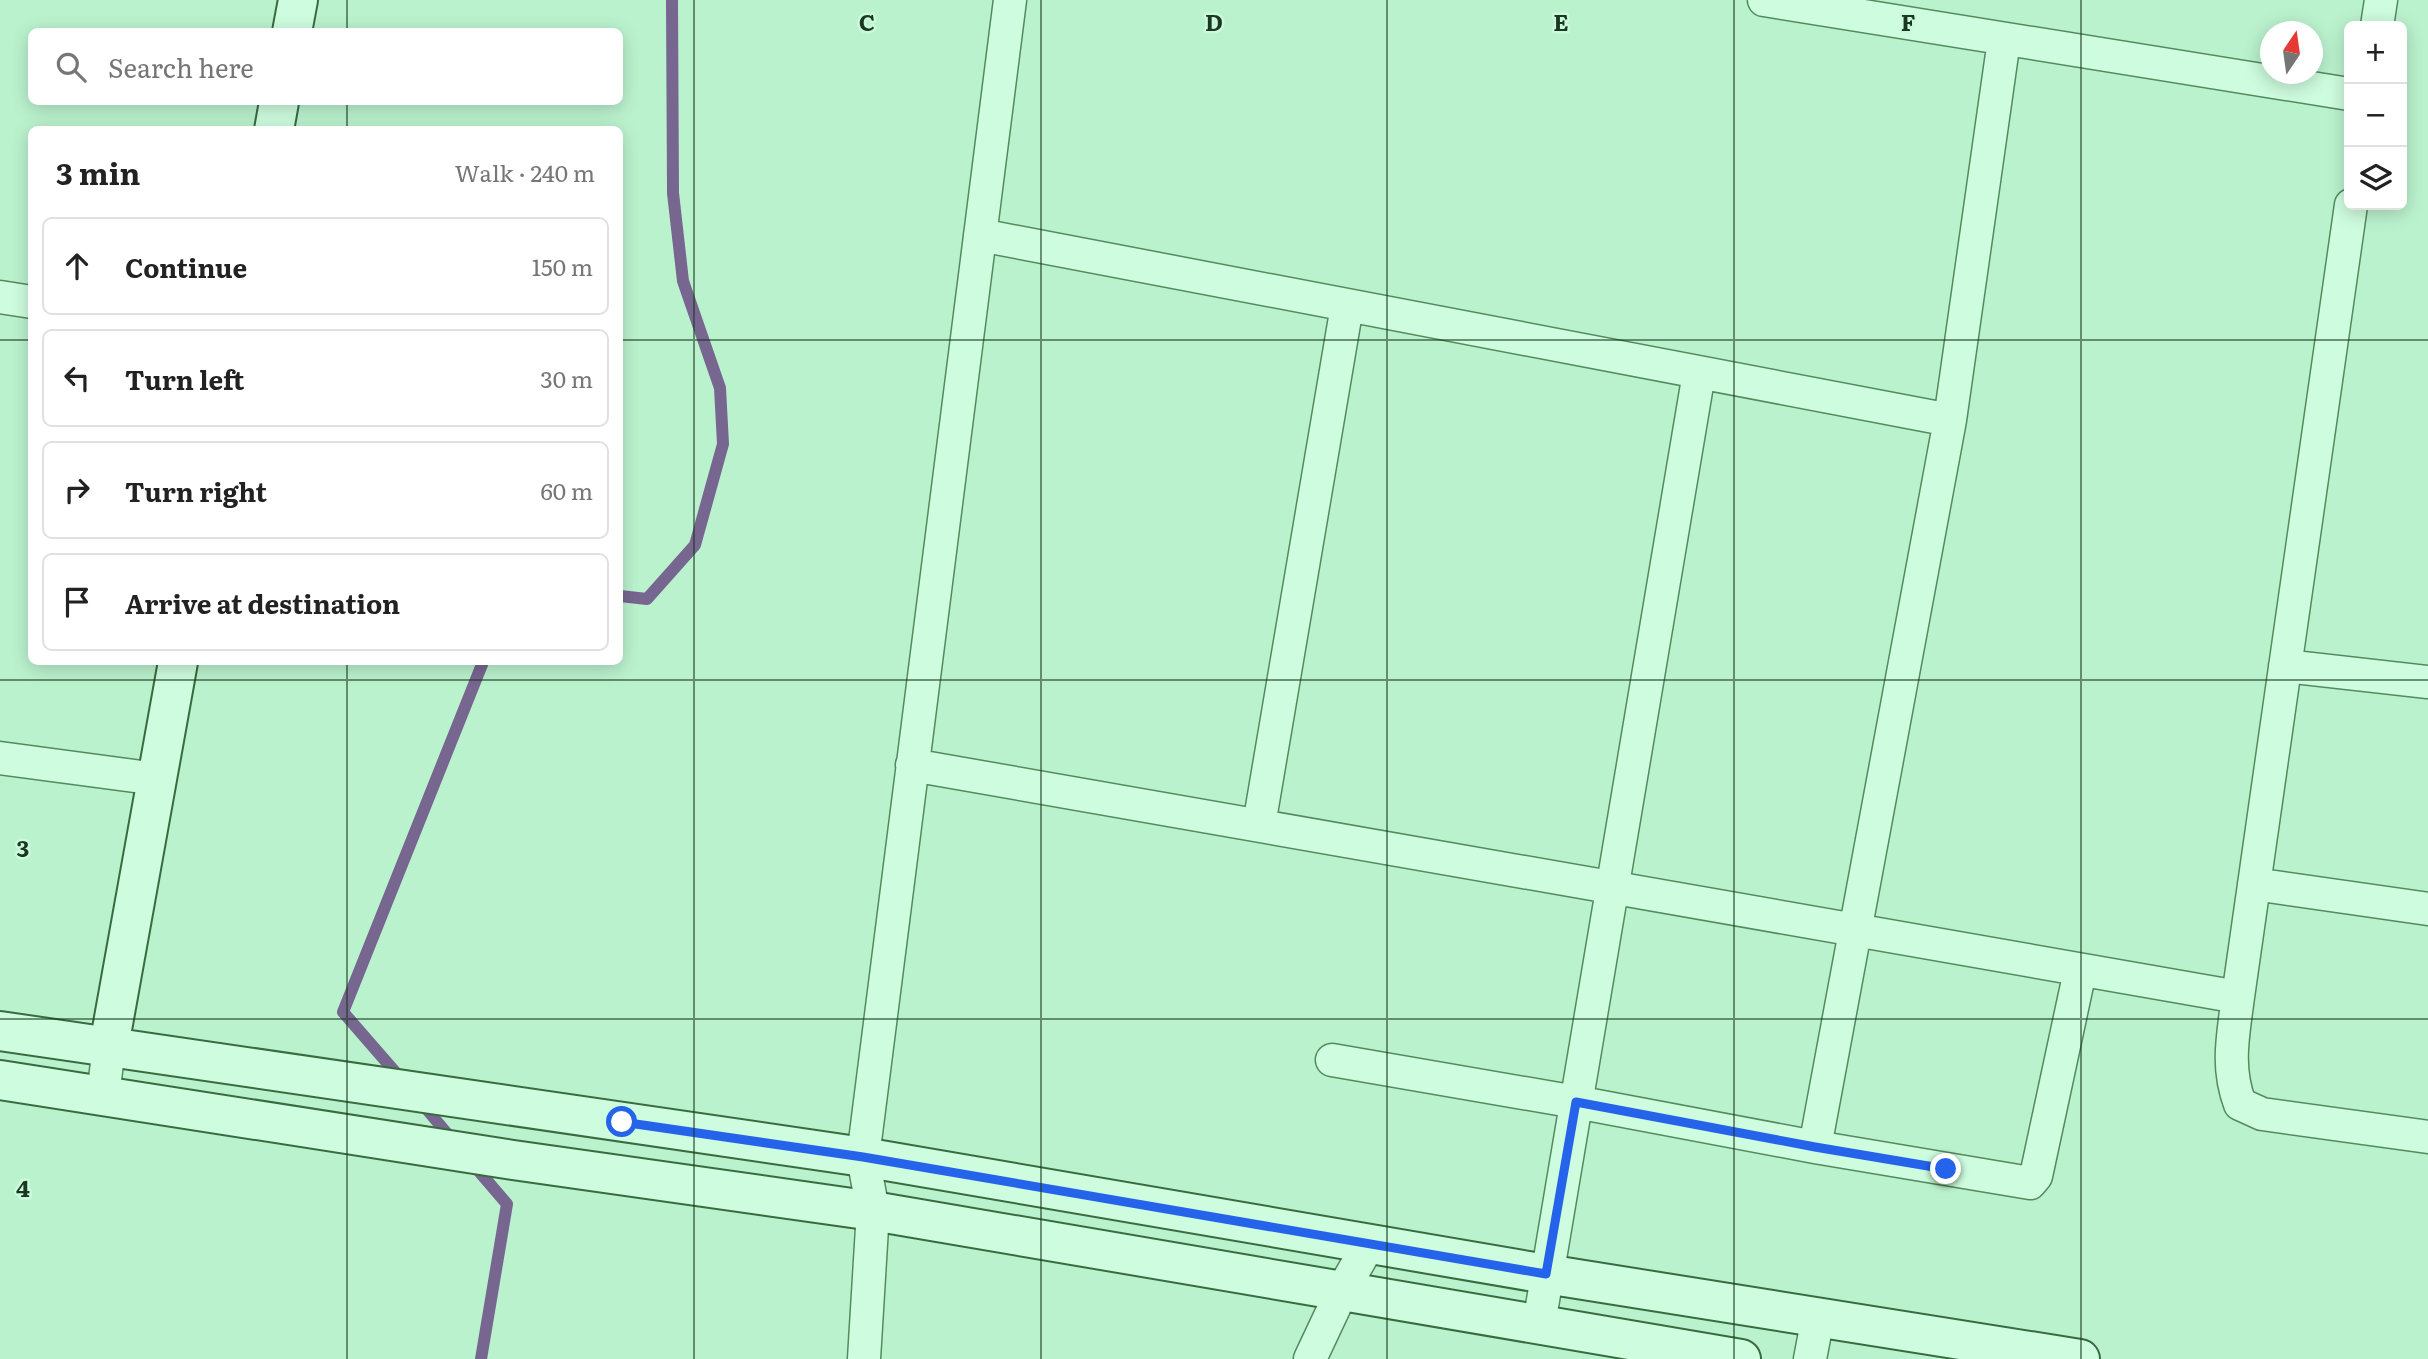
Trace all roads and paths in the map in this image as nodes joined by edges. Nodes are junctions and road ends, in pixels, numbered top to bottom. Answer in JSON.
{"nodes":[{"id":1,"x":298,"y":0,"type":"edge"},
{"id":2,"x":1010,"y":0,"type":"edge"},
{"id":3,"x":1764,"y":0,"type":"edge"},
{"id":4,"x":2381,"y":0,"type":"edge"},
{"id":5,"x":2378,"y":21,"type":"edge"},
{"id":6,"x":293,"y":28,"type":"edge"},
{"id":7,"x":2004,"y":40,"type":"junction"},
{"id":8,"x":2344,"y":93,"type":"edge"},
{"id":9,"x":278,"y":105,"type":"edge"},
{"id":10,"x":275,"y":126,"type":"edge"},
{"id":11,"x":2350,"y":210,"type":"edge"},
{"id":12,"x":980,"y":235,"type":"junction"},
{"id":13,"x":0,"y":297,"type":"edge"},
{"id":14,"x":28,"y":301,"type":"edge"},
{"id":15,"x":1347,"y":306,"type":"junction"},
{"id":16,"x":1699,"y":373,"type":"junction"},
{"id":17,"x":1950,"y":420,"type":"junction"},
{"id":18,"x":177,"y":665,"type":"edge"},
{"id":19,"x":2285,"y":666,"type":"junction"},
{"id":20,"x":2428,"y":682,"type":"edge"},
{"id":21,"x":0,"y":758,"type":"edge"},
{"id":22,"x":912,"y":765,"type":"junction"},
{"id":23,"x":157,"y":779,"type":"junction"},
{"id":24,"x":1259,"y":825,"type":"junction"},
{"id":25,"x":2254,"y":884,"type":"junction"},
{"id":26,"x":1612,"y":888,"type":"junction"},
{"id":27,"x":2428,"y":909,"type":"edge"},
{"id":28,"x":1857,"y":931,"type":"junction"},
{"id":29,"x":2080,"y":971,"type":"junction"},
{"id":30,"x":2238,"y":997,"type":"junction"},
{"id":31,"x":0,"y":1031,"type":"edge"},
{"id":32,"x":109,"y":1046,"type":"junction"},
{"id":33,"x":1332,"y":1060,"type":"dead end"},
{"id":34,"x":0,"y":1080,"type":"edge"},
{"id":35,"x":103,"y":1096,"type":"junction"},
{"id":36,"x":1576,"y":1102,"type":"junction"},
{"id":37,"x":2428,"y":1137,"type":"edge"},
{"id":38,"x":1815,"y":1147,"type":"junction"},
{"id":39,"x":863,"y":1157,"type":"junction"},
{"id":40,"x":873,"y":1212,"type":"junction"},
{"id":41,"x":1369,"y":1244,"type":"junction"},
{"id":42,"x":1546,"y":1274,"type":"junction"},
{"id":43,"x":1342,"y":1292,"type":"junction"},
{"id":44,"x":1818,"y":1317,"type":"junction"},
{"id":45,"x":1539,"y":1324,"type":"junction"},
{"id":46,"x":864,"y":1359,"type":"edge"},
{"id":47,"x":1310,"y":1359,"type":"edge"},
{"id":48,"x":1741,"y":1359,"type":"edge"},
{"id":49,"x":1810,"y":1359,"type":"edge"},
{"id":50,"x":2080,"y":1359,"type":"edge"}],
"edges":[{"from":1,"to":6,"type":"street"},
{"from":2,"to":12,"type":"street"},
{"from":3,"to":7,"type":"street"},
{"from":4,"to":5,"type":"street"},
{"from":7,"to":8,"type":"street"},
{"from":7,"to":17,"type":"street"},
{"from":9,"to":10,"type":"street"},
{"from":11,"to":19,"type":"street"},
{"from":12,"to":15,"type":"street"},
{"from":12,"to":22,"type":"street"},
{"from":13,"to":14,"type":"street"},
{"from":15,"to":16,"type":"street"},
{"from":15,"to":24,"type":"street"},
{"from":16,"to":17,"type":"street"},
{"from":16,"to":26,"type":"street"},
{"from":17,"to":28,"type":"street"},
{"from":18,"to":23,"type":"street"},
{"from":19,"to":20,"type":"street"},
{"from":19,"to":25,"type":"street"},
{"from":21,"to":23,"type":"street"},
{"from":22,"to":24,"type":"street"},
{"from":22,"to":39,"type":"street"},
{"from":23,"to":32,"type":"street"},
{"from":24,"to":26,"type":"street"},
{"from":25,"to":27,"type":"street"},
{"from":25,"to":30,"type":"street"},
{"from":26,"to":28,"type":"street"},
{"from":26,"to":36,"type":"street"},
{"from":28,"to":29,"type":"street"},
{"from":28,"to":38,"type":"street"},
{"from":29,"to":30,"type":"street"},
{"from":29,"to":38,"type":"street"},
{"from":30,"to":37,"type":"street"},
{"from":31,"to":32,"type":"street"},
{"from":32,"to":35,"type":"street"},
{"from":32,"to":39,"type":"street"},
{"from":33,"to":36,"type":"street"},
{"from":34,"to":35,"type":"street"},
{"from":35,"to":40,"type":"street"},
{"from":36,"to":38,"type":"street"},
{"from":36,"to":42,"type":"street"},
{"from":39,"to":40,"type":"street"},
{"from":39,"to":41,"type":"street"},
{"from":40,"to":43,"type":"street"},
{"from":40,"to":46,"type":"street"},
{"from":41,"to":42,"type":"street"},
{"from":41,"to":43,"type":"street"},
{"from":42,"to":44,"type":"street"},
{"from":42,"to":45,"type":"street"},
{"from":43,"to":45,"type":"street"},
{"from":43,"to":47,"type":"street"},
{"from":44,"to":49,"type":"street"},
{"from":44,"to":50,"type":"street"},
{"from":45,"to":48,"type":"street"}]}
